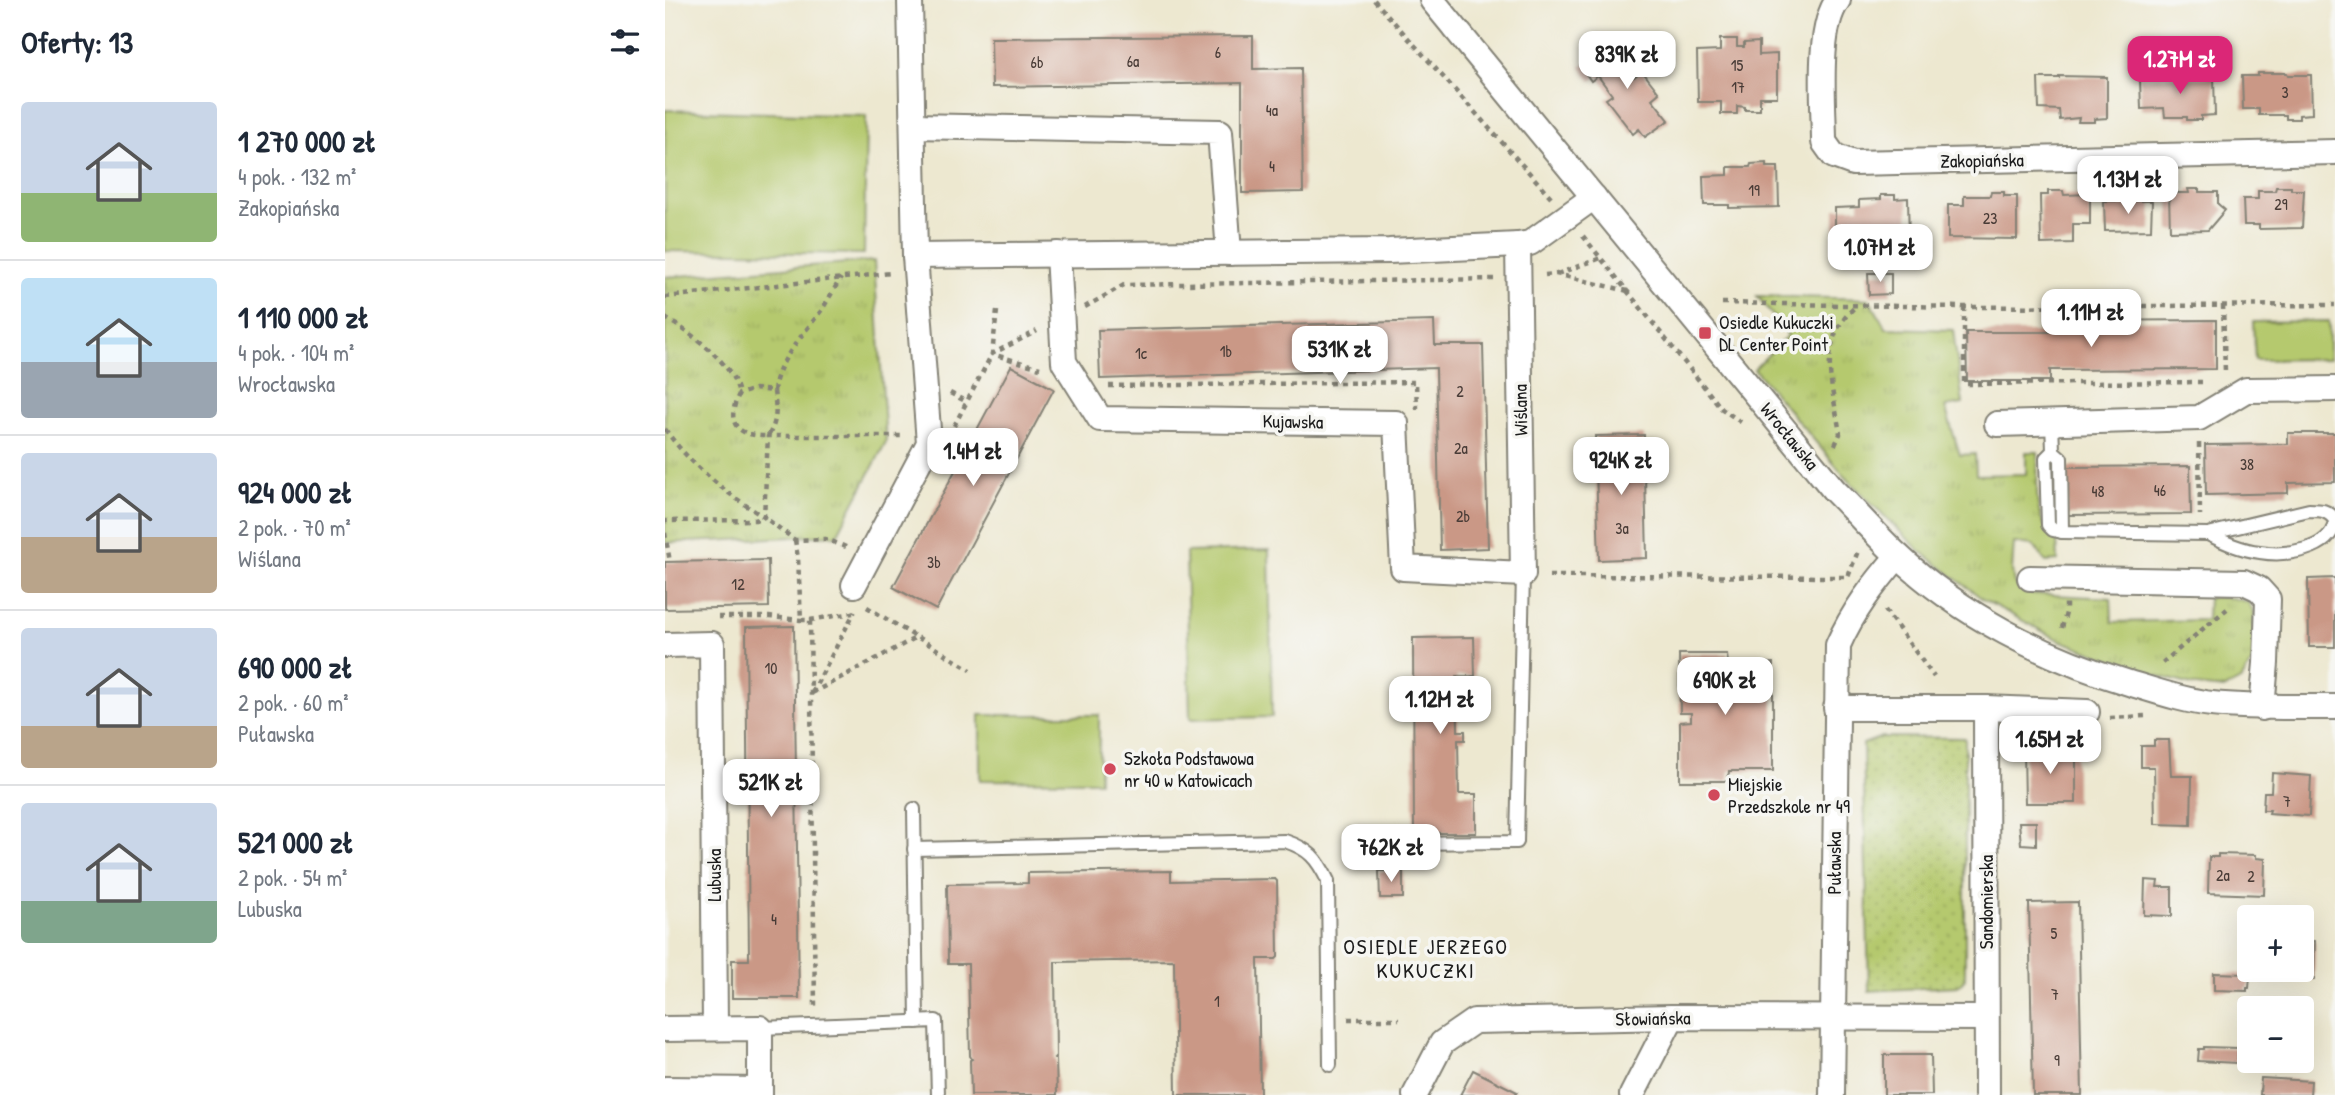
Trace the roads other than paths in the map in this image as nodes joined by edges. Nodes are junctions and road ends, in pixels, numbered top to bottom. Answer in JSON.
{"nodes":[{"id":1,"x":910,"y":0,"type":"edge"},
{"id":2,"x":1838,"y":0,"type":"edge"},
{"id":3,"x":1438,"y":2,"type":"edge"},
{"id":4,"x":913,"y":126,"type":"junction"},
{"id":5,"x":2335,"y":152,"type":"edge"},
{"id":6,"x":1594,"y":197,"type":"junction"},
{"id":7,"x":1518,"y":245,"type":"junction"},
{"id":8,"x":1229,"y":253,"type":"junction"},
{"id":9,"x":1058,"y":254,"type":"junction"},
{"id":10,"x":916,"y":264,"type":"junction"},
{"id":11,"x":2335,"y":389,"type":"edge"},
{"id":12,"x":2052,"y":422,"type":"junction"},
{"id":13,"x":1997,"y":424,"type":"dead end"},
{"id":14,"x":2335,"y":521,"type":"edge"},
{"id":15,"x":2204,"y":534,"type":"junction"},
{"id":16,"x":1898,"y":556,"type":"junction"},
{"id":17,"x":1533,"y":575,"type":"junction"},
{"id":18,"x":2030,"y":578,"type":"dead end"},
{"id":19,"x":854,"y":585,"type":"dead end"},
{"id":20,"x":665,"y":645,"type":"edge"},
{"id":21,"x":2335,"y":707,"type":"edge"},
{"id":22,"x":1836,"y":708,"type":"junction"},
{"id":23,"x":1986,"y":708,"type":"junction"},
{"id":24,"x":2262,"y":708,"type":"junction"},
{"id":25,"x":2087,"y":712,"type":"road end"},
{"id":26,"x":913,"y":809,"type":"dead end"},
{"id":27,"x":1394,"y":844,"type":"dead end"},
{"id":28,"x":914,"y":849,"type":"junction"},
{"id":29,"x":1672,"y":1017,"type":"junction"},
{"id":30,"x":1833,"y":1018,"type":"junction"},
{"id":31,"x":1986,"y":1018,"type":"junction"},
{"id":32,"x":917,"y":1022,"type":"junction"},
{"id":33,"x":665,"y":1028,"type":"edge"},
{"id":34,"x":715,"y":1028,"type":"junction"},
{"id":35,"x":760,"y":1028,"type":"junction"},
{"id":36,"x":1330,"y":1065,"type":"dead end"},
{"id":37,"x":665,"y":1089,"type":"edge"},
{"id":38,"x":760,"y":1092,"type":"edge"},
{"id":39,"x":938,"y":1095,"type":"edge"},
{"id":40,"x":1415,"y":1095,"type":"edge"},
{"id":41,"x":1632,"y":1095,"type":"edge"},
{"id":42,"x":1832,"y":1095,"type":"edge"},
{"id":43,"x":1987,"y":1095,"type":"edge"}],
"edges":[{"from":1,"to":4,"type":"street"},
{"from":2,"to":5,"type":"street","name":"Zakopiańska"},
{"from":3,"to":6,"type":"street","name":"Wrocławska"},
{"from":4,"to":8,"type":"street"},
{"from":4,"to":10,"type":"street"},
{"from":6,"to":7,"type":"street"},
{"from":6,"to":16,"type":"street","name":"Wrocławska"},
{"from":7,"to":8,"type":"street"},
{"from":7,"to":17,"type":"street","name":"Wiślana"},
{"from":8,"to":9,"type":"street"},
{"from":9,"to":10,"type":"street"},
{"from":9,"to":17,"type":"street","name":"Kujawska"},
{"from":10,"to":19,"type":"street"},
{"from":11,"to":12,"type":"street"},
{"from":12,"to":13,"type":"street"},
{"from":12,"to":15,"type":"lane"},
{"from":14,"to":15,"type":"lane"},
{"from":14,"to":15,"type":"lane"},
{"from":16,"to":22,"type":"street","name":"Puławska"},
{"from":16,"to":24,"type":"street","name":"Wrocławska"},
{"from":17,"to":27,"type":"lane"},
{"from":18,"to":24,"type":"street"},
{"from":20,"to":34,"type":"street","name":"Lubuska"},
{"from":21,"to":24,"type":"street","name":"Wrocławska"},
{"from":22,"to":23,"type":"street"},
{"from":22,"to":30,"type":"street","name":"Puławska"},
{"from":23,"to":25,"type":"street"},
{"from":23,"to":31,"type":"street","name":"Sandomierska"},
{"from":26,"to":28,"type":"lane"},
{"from":28,"to":32,"type":"lane"},
{"from":28,"to":36,"type":"lane"},
{"from":29,"to":30,"type":"street","name":"Słowiańska"},
{"from":29,"to":40,"type":"street","name":"Słowiańska"},
{"from":29,"to":41,"type":"street"},
{"from":30,"to":31,"type":"street","name":"Słowiańska"},
{"from":30,"to":42,"type":"street"},
{"from":31,"to":43,"type":"street","name":"Sandomierska"},
{"from":32,"to":35,"type":"lane"},
{"from":32,"to":39,"type":"lane"},
{"from":33,"to":34,"type":"street"},
{"from":34,"to":35,"type":"street"},
{"from":35,"to":38,"type":"street"},
{"from":37,"to":38,"type":"street"}]}
